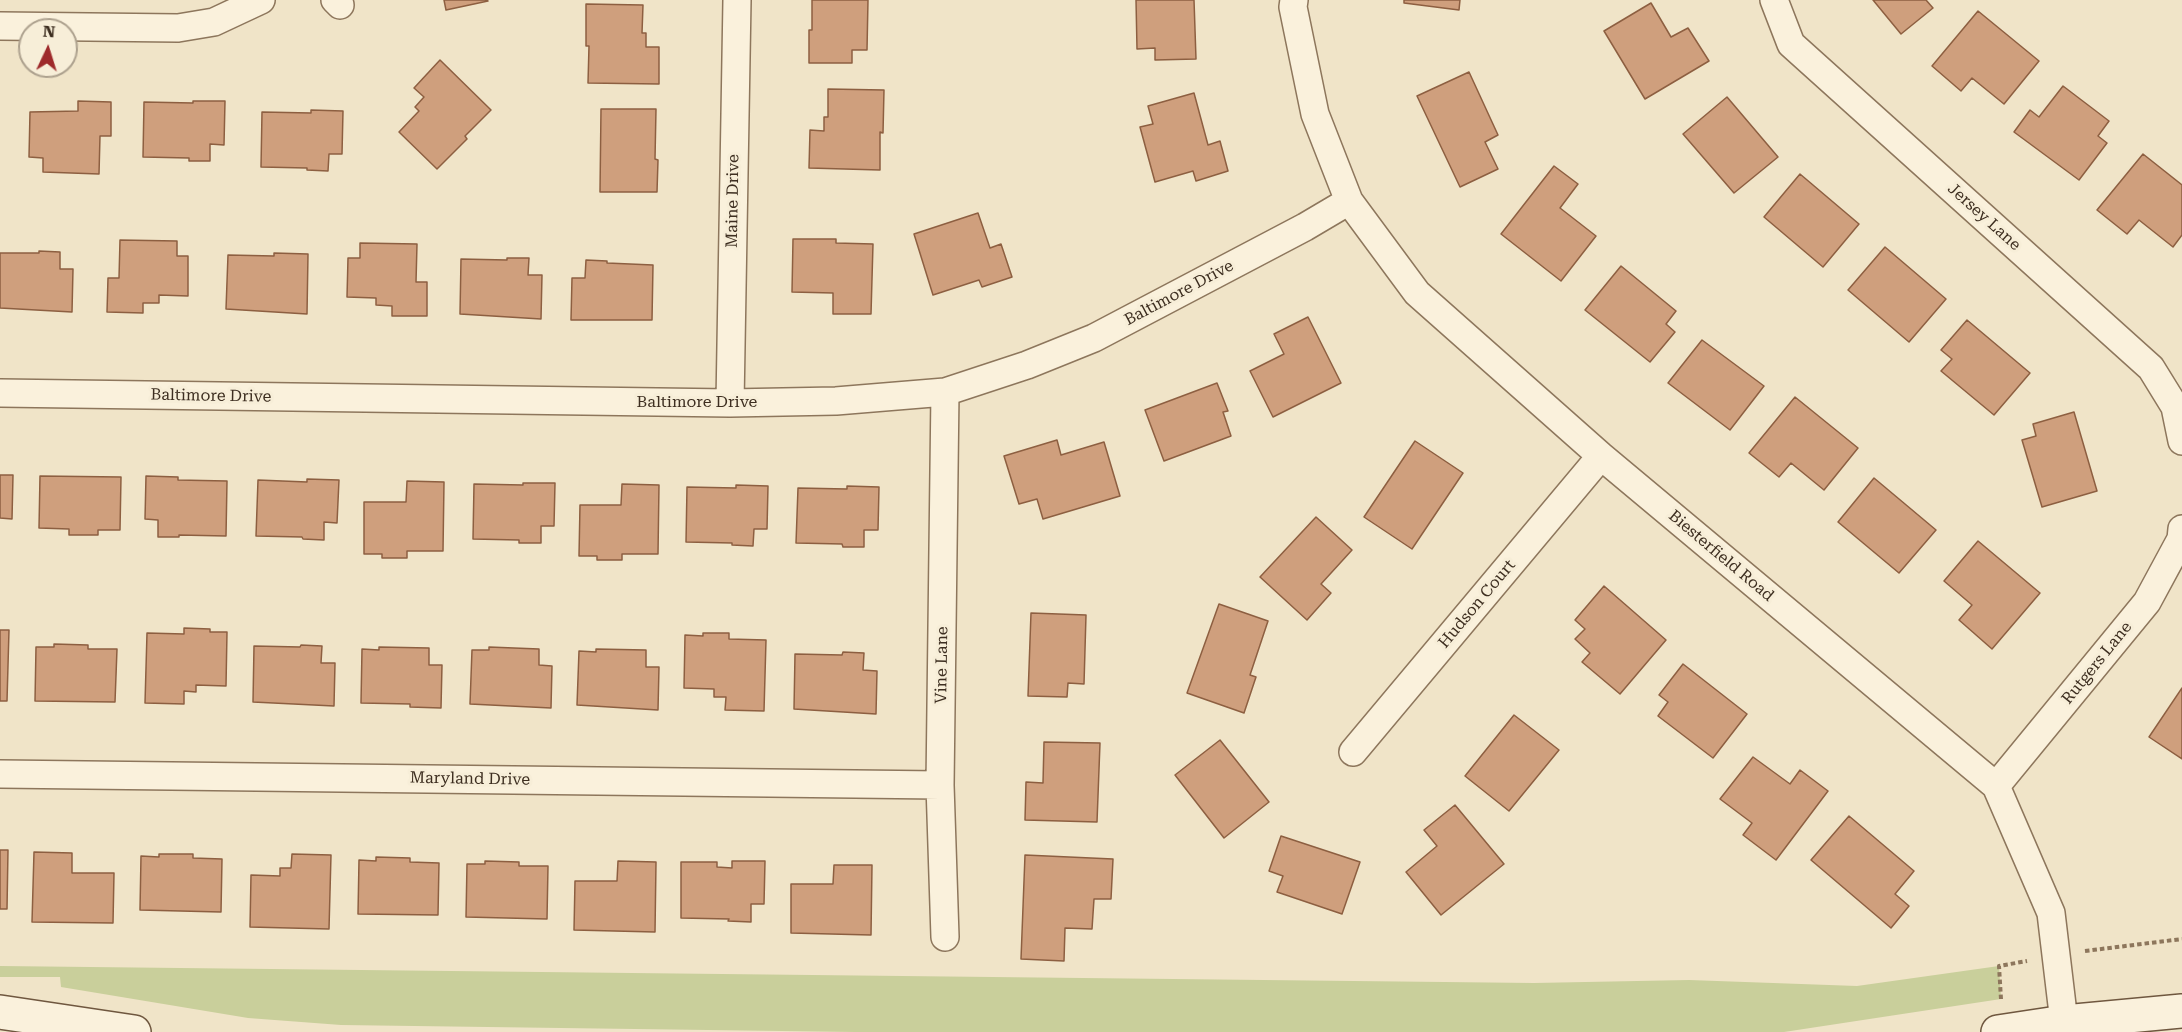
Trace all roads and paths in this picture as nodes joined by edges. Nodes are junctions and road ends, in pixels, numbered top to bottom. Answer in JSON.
{"nodes":[{"id":1,"x":261,"y":0,"type":"edge"},
{"id":2,"x":737,"y":0,"type":"edge"},
{"id":3,"x":1294,"y":0,"type":"edge"},
{"id":4,"x":1774,"y":0,"type":"edge"},
{"id":5,"x":0,"y":26,"type":"edge"},
{"id":6,"x":1349,"y":201,"type":"junction"},
{"id":7,"x":945,"y":392,"type":"junction"},
{"id":8,"x":0,"y":393,"type":"edge"},
{"id":9,"x":730,"y":403,"type":"junction"},
{"id":10,"x":2182,"y":441,"type":"edge"},
{"id":11,"x":1601,"y":456,"type":"junction"},
{"id":12,"x":2182,"y":529,"type":"edge"},
{"id":13,"x":1353,"y":752,"type":"dead end"},
{"id":14,"x":0,"y":774,"type":"edge"},
{"id":15,"x":940,"y":785,"type":"junction"},
{"id":16,"x":1996,"y":786,"type":"junction"},
{"id":17,"x":945,"y":937,"type":"dead end"},
{"id":18,"x":2182,"y":939,"type":"edge"},
{"id":19,"x":2110,"y":947,"type":"dead end"},
{"id":20,"x":2182,"y":1011,"type":"edge"},
{"id":21,"x":0,"y":1012,"type":"edge"},
{"id":22,"x":2063,"y":1027,"type":"edge"},
{"id":23,"x":134,"y":1032,"type":"edge"},
{"id":24,"x":1998,"y":1032,"type":"edge"}],
"edges":[{"from":1,"to":5,"type":"street"},
{"from":2,"to":9,"type":"street","name":"Maine Drive"},
{"from":3,"to":6,"type":"street","name":"Biesterfield Road"},
{"from":4,"to":10,"type":"street","name":"Jersey Lane"},
{"from":6,"to":7,"type":"street","name":"Baltimore Drive"},
{"from":6,"to":11,"type":"street","name":"Biesterfield Road"},
{"from":7,"to":9,"type":"street","name":"Baltimore Drive"},
{"from":7,"to":15,"type":"street","name":"Vine Lane"},
{"from":8,"to":9,"type":"street","name":"Baltimore Drive"},
{"from":11,"to":13,"type":"street","name":"Hudson Court"},
{"from":11,"to":16,"type":"street","name":"Biesterfield Road"},
{"from":12,"to":16,"type":"street","name":"Rutgers Lane"},
{"from":14,"to":15,"type":"street","name":"Maryland Drive"},
{"from":15,"to":17,"type":"street","name":"Vine Lane"},
{"from":16,"to":22,"type":"street","name":"Biesterfield Road"},
{"from":18,"to":19,"type":"path"},
{"from":20,"to":22,"type":"street"},
{"from":21,"to":23,"type":"street"},
{"from":22,"to":24,"type":"street"}]}
